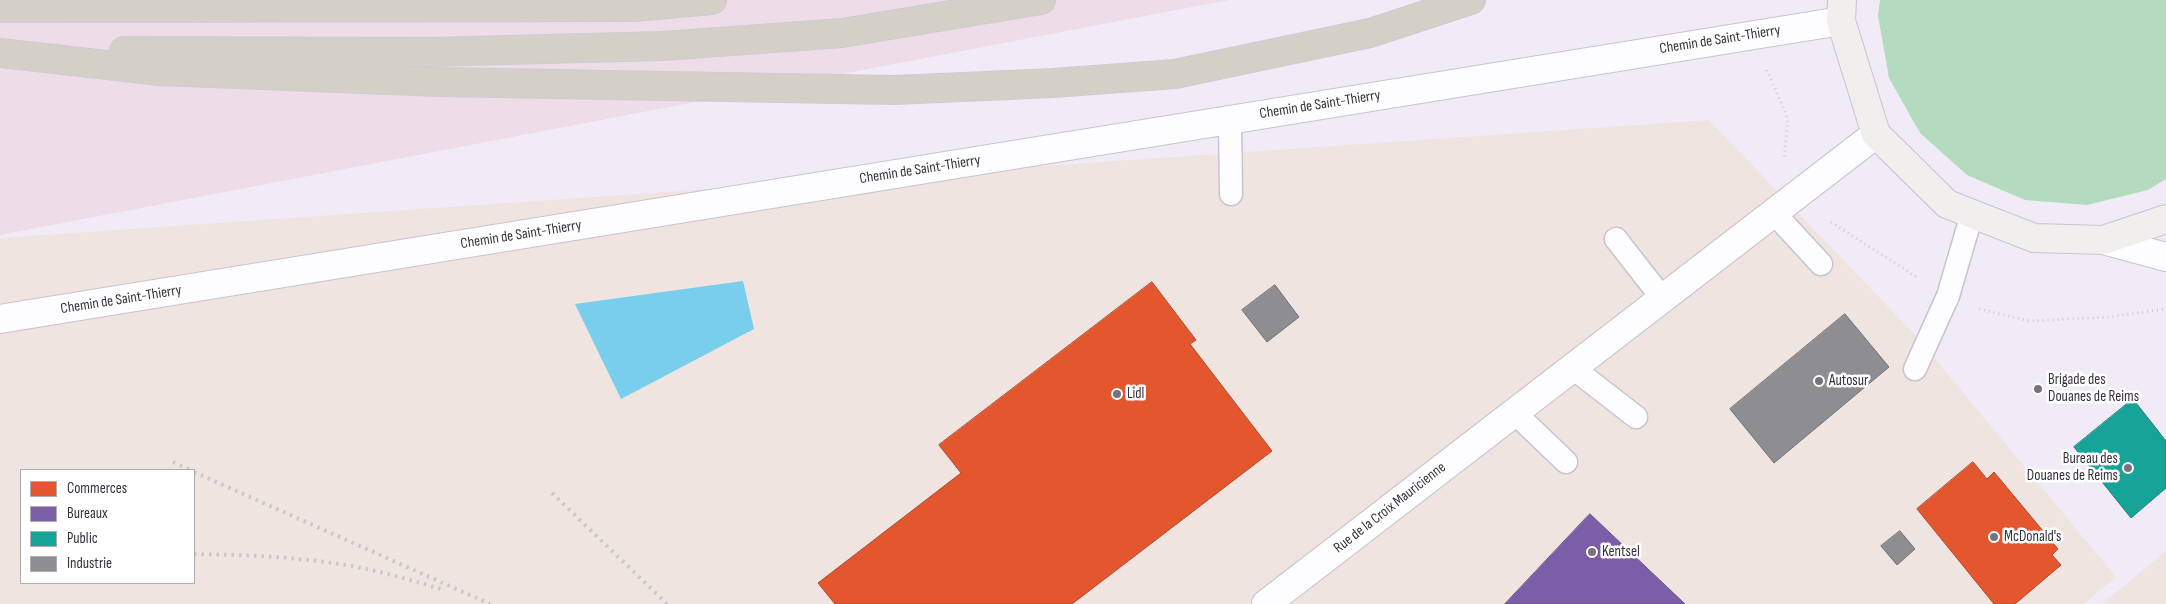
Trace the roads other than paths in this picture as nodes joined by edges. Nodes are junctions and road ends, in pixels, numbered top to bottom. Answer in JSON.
{"nodes":[{"id":1,"x":712,"y":0,"type":"edge"},
{"id":2,"x":1040,"y":0,"type":"edge"},
{"id":3,"x":1471,"y":0,"type":"edge"},
{"id":4,"x":0,"y":8,"type":"edge"},
{"id":5,"x":1841,"y":11,"type":"edge"},
{"id":6,"x":0,"y":52,"type":"edge"},
{"id":7,"x":1230,"y":120,"type":"junction"},
{"id":8,"x":1876,"y":134,"type":"junction"},
{"id":9,"x":1231,"y":194,"type":"dead end"},
{"id":10,"x":1774,"y":213,"type":"junction"},
{"id":11,"x":1972,"y":214,"type":"junction"},
{"id":12,"x":2166,"y":219,"type":"edge"},
{"id":13,"x":1616,"y":239,"type":"dead end"},
{"id":14,"x":2103,"y":240,"type":"junction"},
{"id":15,"x":2166,"y":257,"type":"edge"},
{"id":16,"x":1820,"y":264,"type":"dead end"},
{"id":17,"x":1662,"y":298,"type":"junction"},
{"id":18,"x":0,"y":319,"type":"edge"},
{"id":19,"x":1573,"y":368,"type":"junction"},
{"id":20,"x":1915,"y":369,"type":"dead end"},
{"id":21,"x":1515,"y":413,"type":"junction"},
{"id":22,"x":1636,"y":417,"type":"dead end"},
{"id":23,"x":1566,"y":462,"type":"dead end"},
{"id":24,"x":1266,"y":604,"type":"edge"}],
"edges":[{"from":1,"to":4,"type":"highway"},
{"from":2,"to":6,"type":"highway"},
{"from":3,"to":6,"type":"highway"},
{"from":5,"to":7,"type":"street","name":"Chemin de Saint-Thierry"},
{"from":5,"to":8,"type":"street"},
{"from":7,"to":9,"type":"lane"},
{"from":7,"to":18,"type":"street","name":"Chemin de Saint-Thierry"},
{"from":8,"to":10,"type":"street","name":"Rue de la Croix Mauricienne"},
{"from":8,"to":11,"type":"street"},
{"from":10,"to":16,"type":"lane"},
{"from":10,"to":17,"type":"street","name":"Rue de la Croix Mauricienne"},
{"from":11,"to":14,"type":"street"},
{"from":11,"to":20,"type":"lane"},
{"from":12,"to":14,"type":"street"},
{"from":13,"to":17,"type":"lane"},
{"from":14,"to":15,"type":"street"},
{"from":17,"to":19,"type":"street","name":"Rue de la Croix Mauricienne"},
{"from":19,"to":21,"type":"street","name":"Rue de la Croix Mauricienne"},
{"from":19,"to":22,"type":"lane"},
{"from":21,"to":23,"type":"lane"},
{"from":21,"to":24,"type":"street","name":"Rue de la Croix Mauricienne"}]}
